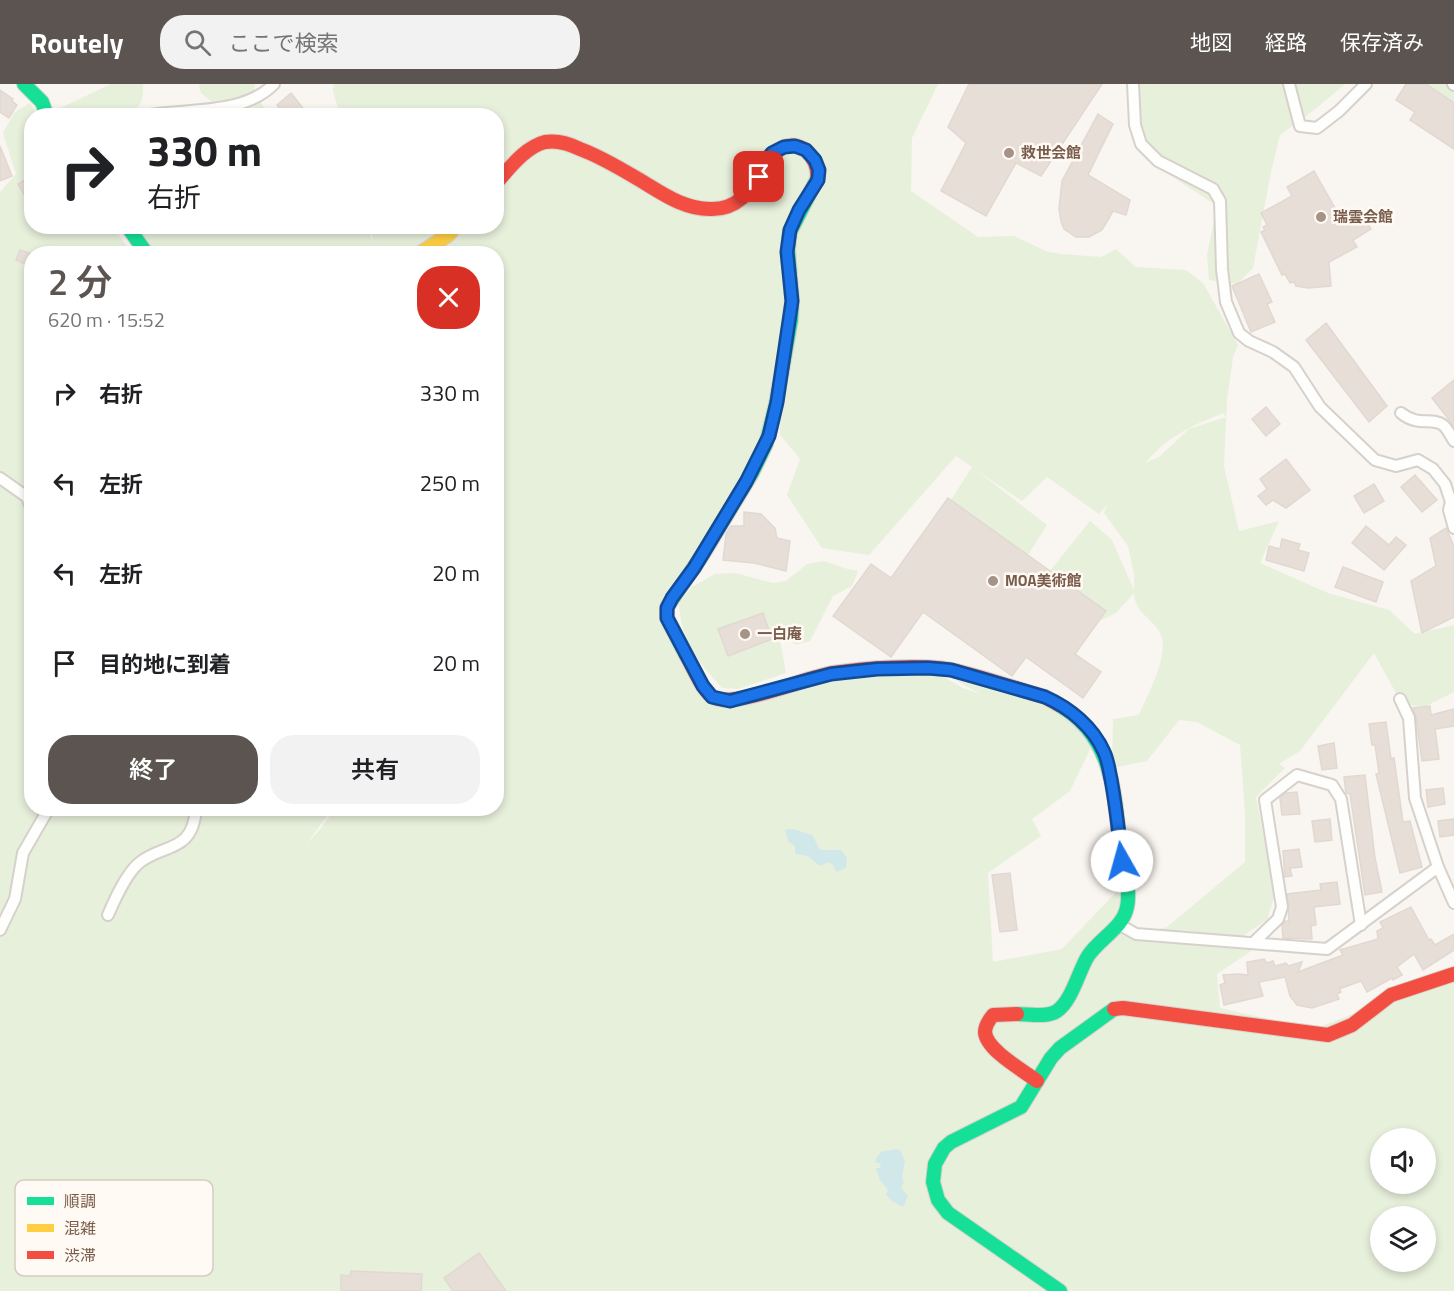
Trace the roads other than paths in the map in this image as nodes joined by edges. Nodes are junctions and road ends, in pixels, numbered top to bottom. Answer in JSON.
{"nodes":[{"id":1,"x":24,"y":84,"type":"edge"},
{"id":2,"x":274,"y":84,"type":"edge"},
{"id":3,"x":1133,"y":84,"type":"edge"},
{"id":4,"x":1289,"y":84,"type":"edge"},
{"id":5,"x":1366,"y":84,"type":"edge"},
{"id":6,"x":44,"y":108,"type":"edge"},
{"id":7,"x":218,"y":108,"type":"edge"},
{"id":8,"x":504,"y":175,"type":"edge"},
{"id":9,"x":449,"y":234,"type":"edge"},
{"id":10,"x":431,"y":246,"type":"edge"},
{"id":11,"x":1401,"y":413,"type":"dead end"},
{"id":12,"x":1454,"y":441,"type":"edge"},
{"id":13,"x":0,"y":478,"type":"edge"},
{"id":14,"x":24,"y":495,"type":"edge"},
{"id":15,"x":1452,"y":502,"type":"edge"},
{"id":16,"x":1454,"y":528,"type":"edge"},
{"id":17,"x":1400,"y":699,"type":"dead end"},
{"id":18,"x":44,"y":816,"type":"edge"},
{"id":19,"x":196,"y":816,"type":"edge"},
{"id":20,"x":1438,"y":867,"type":"junction"},
{"id":21,"x":1454,"y":903,"type":"edge"},
{"id":22,"x":108,"y":915,"type":"dead end"},
{"id":23,"x":1120,"y":925,"type":"junction"},
{"id":24,"x":1361,"y":925,"type":"junction"},
{"id":25,"x":0,"y":930,"type":"edge"},
{"id":26,"x":1253,"y":943,"type":"junction"},
{"id":27,"x":1454,"y":974,"type":"edge"},
{"id":28,"x":1037,"y":1081,"type":"junction"},
{"id":29,"x":1060,"y":1291,"type":"edge"}],
"edges":[{"from":1,"to":6,"type":"street"},
{"from":2,"to":7,"type":"street"},
{"from":3,"to":15,"type":"street"},
{"from":4,"to":5,"type":"street"},
{"from":8,"to":23,"type":"street"},
{"from":9,"to":10,"type":"street"},
{"from":11,"to":12,"type":"street"},
{"from":13,"to":14,"type":"street"},
{"from":15,"to":16,"type":"street"},
{"from":17,"to":20,"type":"street"},
{"from":18,"to":25,"type":"street"},
{"from":19,"to":22,"type":"street"},
{"from":20,"to":21,"type":"street"},
{"from":20,"to":24,"type":"street"},
{"from":23,"to":26,"type":"street"},
{"from":23,"to":28,"type":"street"},
{"from":24,"to":26,"type":"street"},
{"from":24,"to":26,"type":"street"},
{"from":27,"to":28,"type":"street"},
{"from":28,"to":29,"type":"street"}]}
